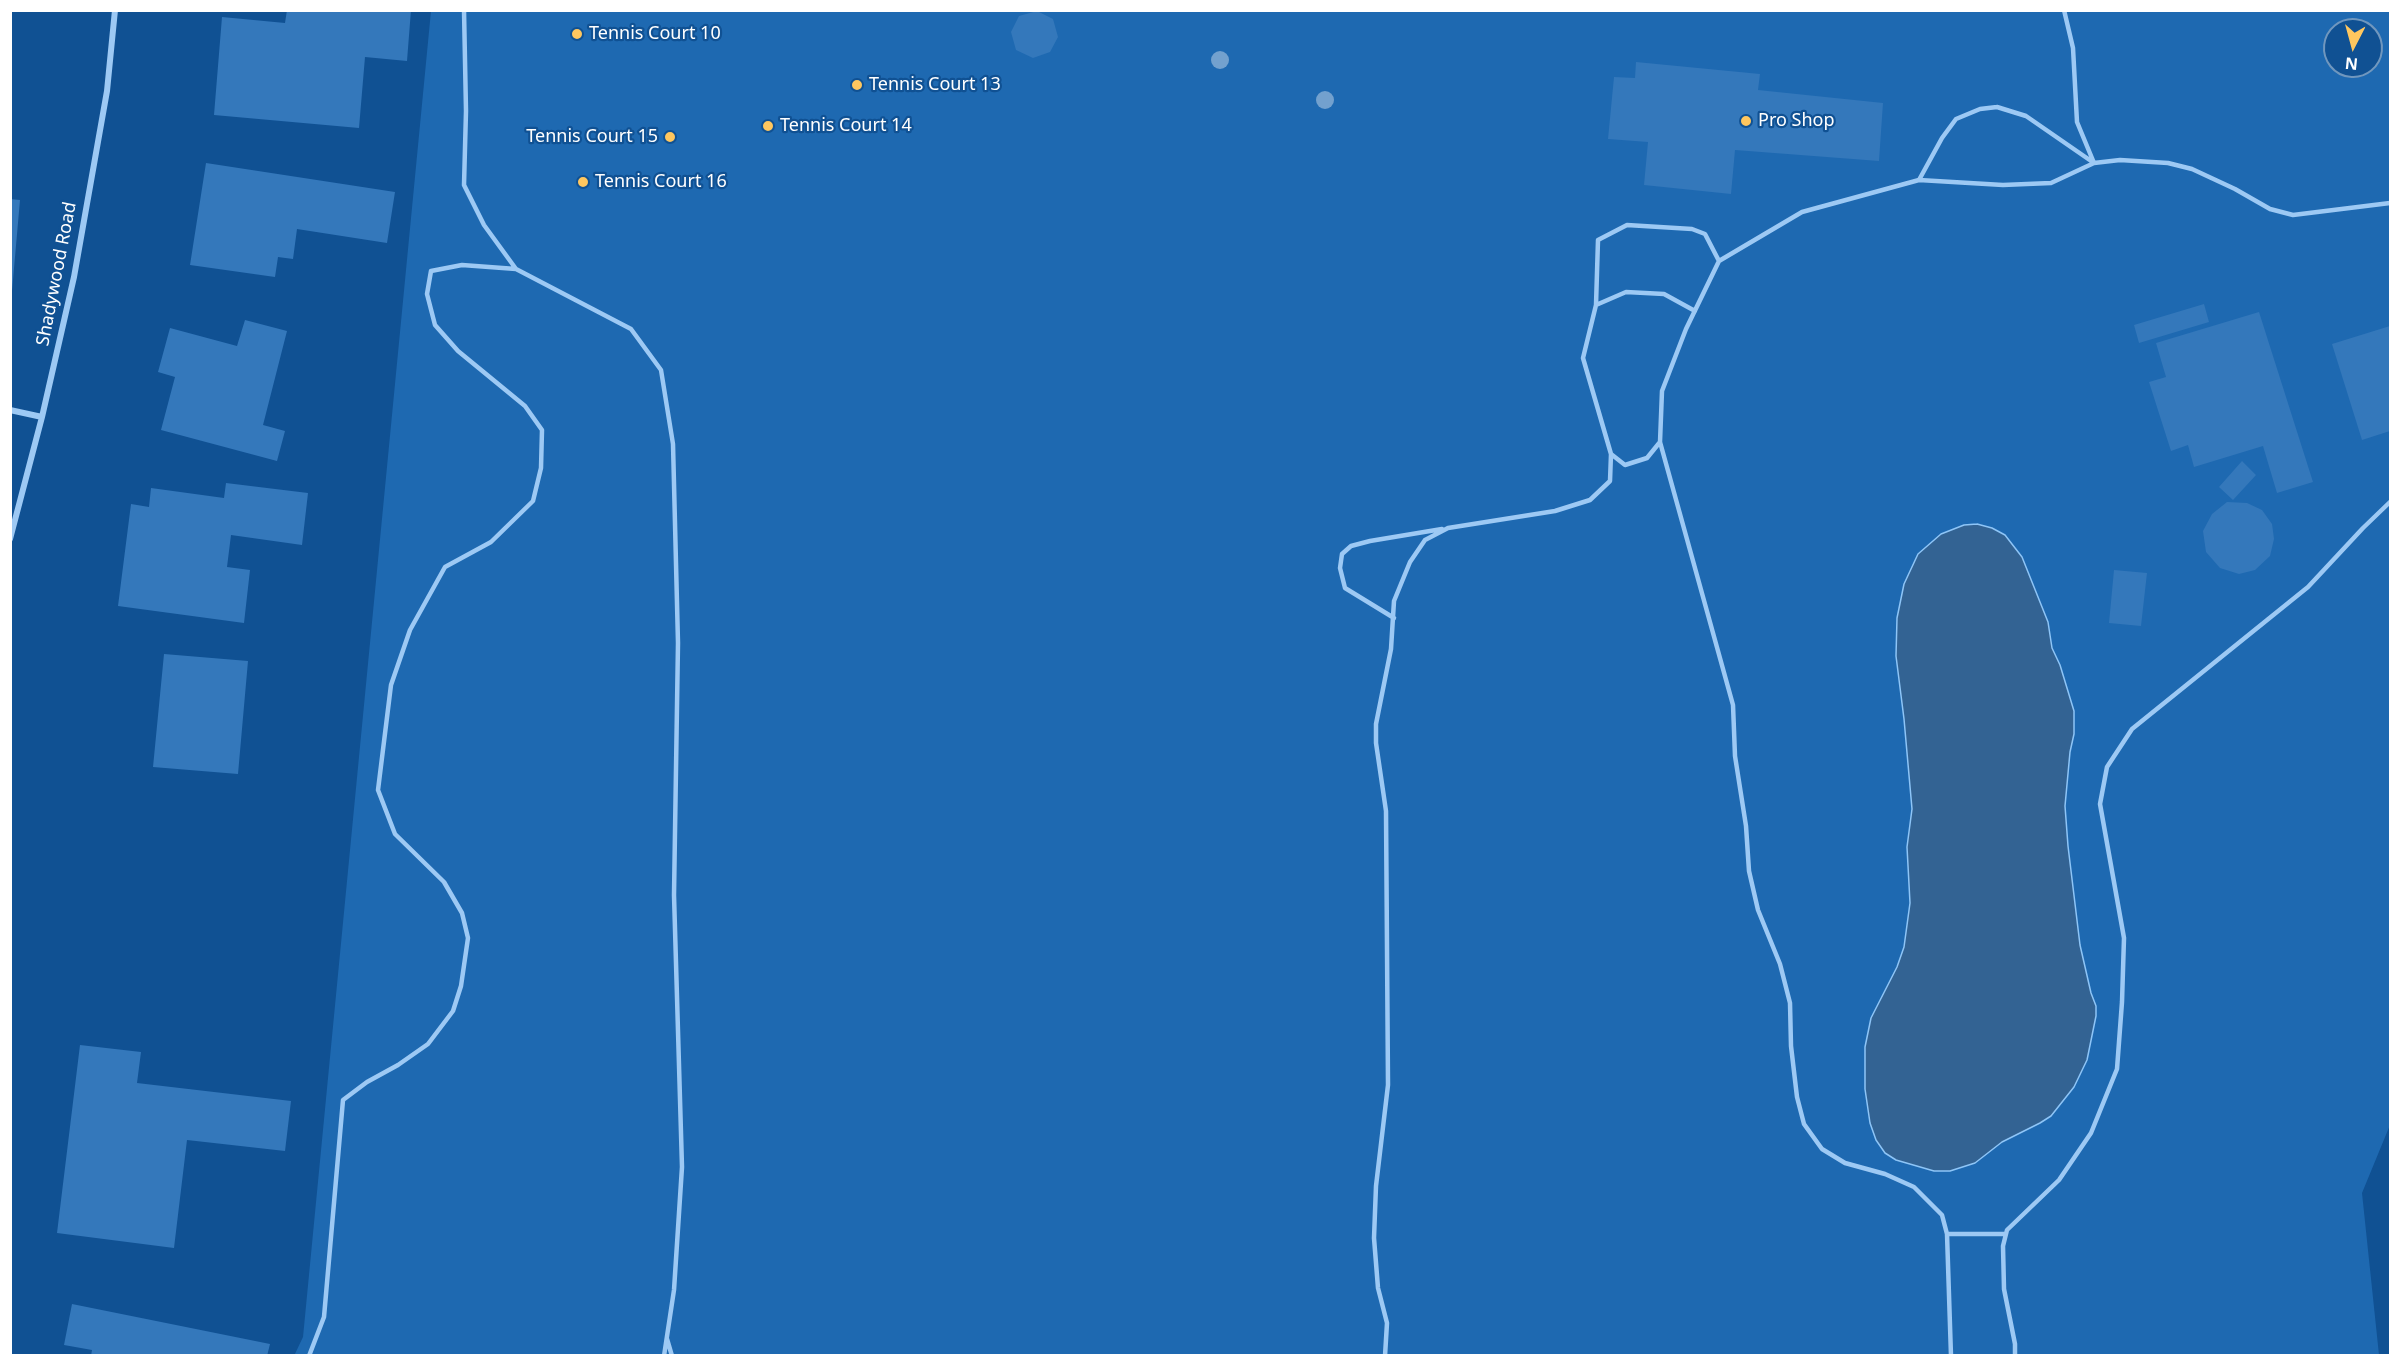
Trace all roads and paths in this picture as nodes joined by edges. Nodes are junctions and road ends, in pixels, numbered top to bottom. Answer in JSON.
{"nodes":[{"id":1,"x":115,"y":10,"type":"edge"},
{"id":2,"x":464,"y":10,"type":"edge"},
{"id":3,"x":2064,"y":10,"type":"edge"},
{"id":4,"x":2094,"y":163,"type":"junction"},
{"id":5,"x":1919,"y":180,"type":"junction"},
{"id":6,"x":2391,"y":203,"type":"edge"},
{"id":7,"x":1719,"y":261,"type":"junction"},
{"id":8,"x":516,"y":269,"type":"junction"},
{"id":9,"x":1596,"y":305,"type":"junction"},
{"id":10,"x":1695,"y":311,"type":"junction"},
{"id":11,"x":10,"y":410,"type":"edge"},
{"id":12,"x":42,"y":417,"type":"junction"},
{"id":13,"x":1660,"y":442,"type":"junction"},
{"id":14,"x":1611,"y":454,"type":"junction"},
{"id":15,"x":2391,"y":502,"type":"edge"},
{"id":16,"x":1448,"y":528,"type":"junction"},
{"id":17,"x":10,"y":539,"type":"edge"},
{"id":18,"x":1394,"y":618,"type":"junction"},
{"id":19,"x":2006,"y":1233,"type":"junction"},
{"id":20,"x":1947,"y":1234,"type":"junction"},
{"id":21,"x":666,"y":1336,"type":"junction"},
{"id":22,"x":309,"y":1356,"type":"edge"},
{"id":23,"x":664,"y":1356,"type":"edge"},
{"id":24,"x":672,"y":1356,"type":"edge"},
{"id":25,"x":1384,"y":1356,"type":"edge"},
{"id":26,"x":1951,"y":1356,"type":"edge"},
{"id":27,"x":2014,"y":1356,"type":"edge"}],
"edges":[{"from":1,"to":12,"type":"street","name":"Shadywood Road"},
{"from":2,"to":8,"type":"lane"},
{"from":3,"to":4,"type":"lane"},
{"from":4,"to":5,"type":"lane"},
{"from":4,"to":5,"type":"lane"},
{"from":4,"to":6,"type":"lane"},
{"from":5,"to":7,"type":"lane"},
{"from":7,"to":9,"type":"lane"},
{"from":7,"to":10,"type":"lane"},
{"from":8,"to":21,"type":"lane"},
{"from":8,"to":22,"type":"lane"},
{"from":9,"to":10,"type":"lane"},
{"from":9,"to":14,"type":"lane"},
{"from":10,"to":13,"type":"lane"},
{"from":11,"to":12,"type":"street"},
{"from":12,"to":17,"type":"street","name":"Shadywood Road"},
{"from":13,"to":14,"type":"lane"},
{"from":13,"to":20,"type":"lane"},
{"from":14,"to":16,"type":"lane"},
{"from":15,"to":19,"type":"lane"},
{"from":16,"to":18,"type":"lane"},
{"from":16,"to":18,"type":"lane"},
{"from":18,"to":25,"type":"lane"},
{"from":19,"to":20,"type":"lane"},
{"from":19,"to":27,"type":"lane"},
{"from":20,"to":26,"type":"lane"},
{"from":21,"to":23,"type":"lane"},
{"from":21,"to":24,"type":"lane"}]}
